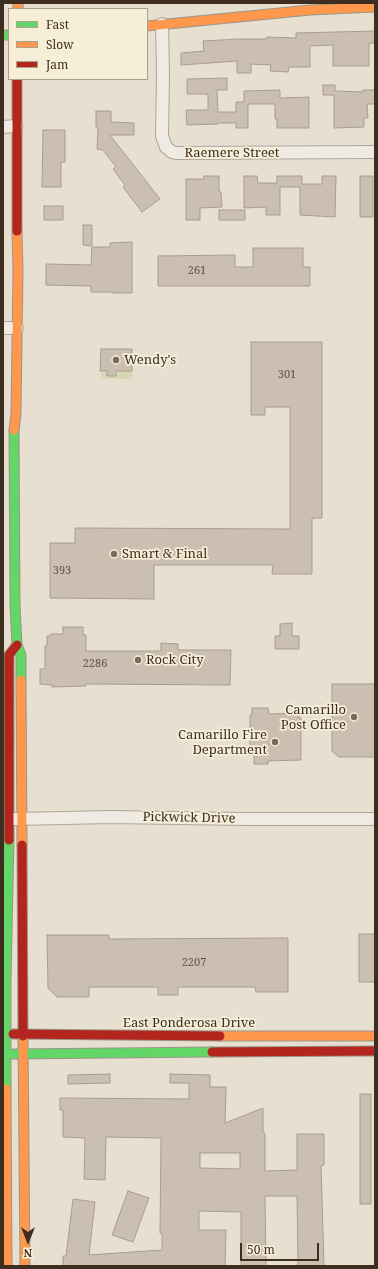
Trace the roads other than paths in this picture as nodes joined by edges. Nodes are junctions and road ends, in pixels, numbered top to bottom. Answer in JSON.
{"nodes":[{"id":1,"x":375,"y":7,"type":"edge"},
{"id":2,"x":162,"y":24,"type":"junction"},
{"id":3,"x":148,"y":26,"type":"edge"},
{"id":4,"x":17,"y":80,"type":"edge"},
{"id":5,"x":16,"y":126,"type":"junction"},
{"id":6,"x":3,"y":127,"type":"edge"},
{"id":7,"x":375,"y":152,"type":"edge"},
{"id":8,"x":3,"y":328,"type":"edge"},
{"id":9,"x":17,"y":328,"type":"junction"},
{"id":10,"x":16,"y":645,"type":"junction"},
{"id":11,"x":6,"y":819,"type":"edge"},
{"id":12,"x":375,"y":819,"type":"edge"},
{"id":13,"x":23,"y":820,"type":"junction"},
{"id":14,"x":5,"y":1034,"type":"edge"},
{"id":15,"x":23,"y":1035,"type":"junction"},
{"id":16,"x":375,"y":1036,"type":"edge"},
{"id":17,"x":375,"y":1051,"type":"edge"},
{"id":18,"x":4,"y":1054,"type":"edge"},
{"id":19,"x":23,"y":1054,"type":"junction"},
{"id":20,"x":7,"y":1266,"type":"edge"},
{"id":21,"x":26,"y":1266,"type":"edge"}],
"edges":[{"from":1,"to":2,"type":"main road"},
{"from":2,"to":3,"type":"main road"},
{"from":2,"to":7,"type":"street","name":"Raemere Street"},
{"from":4,"to":5,"type":"main road"},
{"from":5,"to":6,"type":"street"},
{"from":5,"to":9,"type":"main road"},
{"from":8,"to":9,"type":"street"},
{"from":9,"to":10,"type":"main road"},
{"from":10,"to":11,"type":"main road"},
{"from":10,"to":13,"type":"main road"},
{"from":11,"to":13,"type":"street","name":"Pickwick Drive"},
{"from":11,"to":14,"type":"main road"},
{"from":12,"to":13,"type":"street","name":"Pickwick Drive"},
{"from":13,"to":15,"type":"main road"},
{"from":14,"to":15,"type":"main road","name":"East Ponderosa Drive"},
{"from":14,"to":18,"type":"main road"},
{"from":15,"to":16,"type":"main road","name":"East Ponderosa Drive"},
{"from":15,"to":19,"type":"main road"},
{"from":17,"to":19,"type":"main road"},
{"from":18,"to":19,"type":"main road"},
{"from":18,"to":20,"type":"main road"},
{"from":19,"to":21,"type":"main road"}]}
